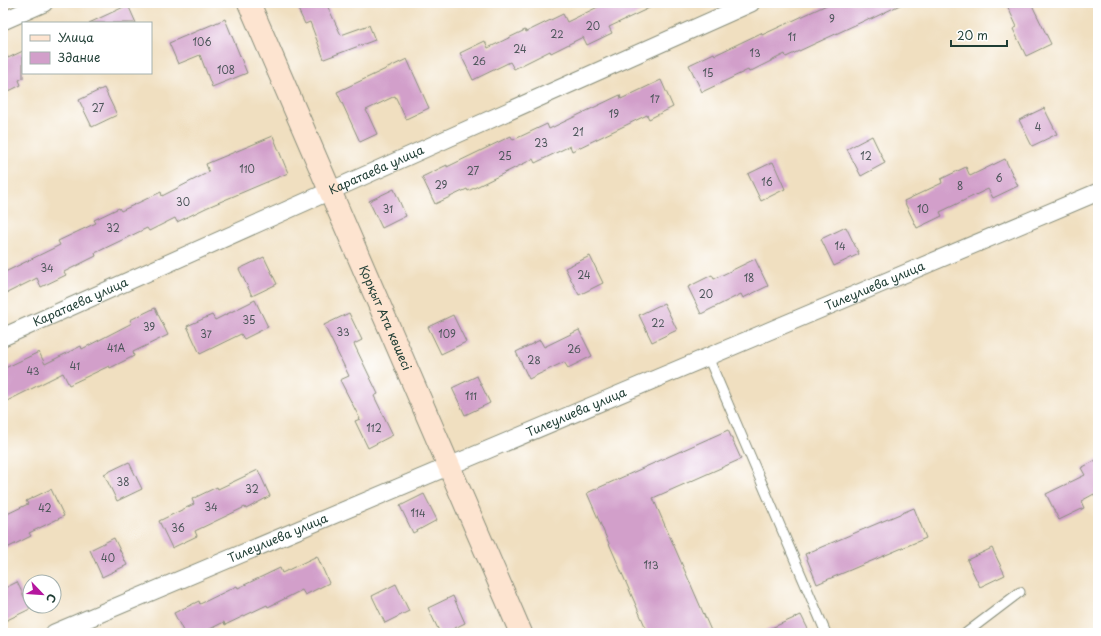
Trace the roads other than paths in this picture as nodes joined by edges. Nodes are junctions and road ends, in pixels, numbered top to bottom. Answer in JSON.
{"nodes":[{"id":1,"x":44,"y":3,"type":"edge"},
{"id":2,"x":249,"y":3,"type":"edge"},
{"id":3,"x":751,"y":3,"type":"edge"},
{"id":4,"x":3,"y":21,"type":"edge"},
{"id":5,"x":330,"y":191,"type":"junction"},
{"id":6,"x":1098,"y":192,"type":"edge"},
{"id":7,"x":3,"y":338,"type":"edge"},
{"id":8,"x":708,"y":357,"type":"junction"},
{"id":9,"x":449,"y":466,"type":"junction"},
{"id":10,"x":1020,"y":592,"type":"dead end"},
{"id":11,"x":54,"y":633,"type":"edge"},
{"id":12,"x":521,"y":633,"type":"edge"},
{"id":13,"x":826,"y":633,"type":"edge"},
{"id":14,"x":966,"y":633,"type":"edge"}],
"edges":[{"from":1,"to":4,"type":"street"},
{"from":2,"to":5,"type":"main road","name":"Қорқыт Ата көшесі"},
{"from":3,"to":5,"type":"street","name":"Каратаева улица"},
{"from":5,"to":7,"type":"street","name":"Каратаева улица"},
{"from":5,"to":9,"type":"main road","name":"Қорқыт Ата көшесі"},
{"from":6,"to":8,"type":"street","name":"Тилеулиева улица"},
{"from":8,"to":9,"type":"street","name":"Тилеулиева улица"},
{"from":8,"to":13,"type":"lane"},
{"from":9,"to":11,"type":"street","name":"Тилеулиева улица"},
{"from":9,"to":12,"type":"main road","name":"Қорқыт Ата көшесі"},
{"from":10,"to":14,"type":"lane"}]}
